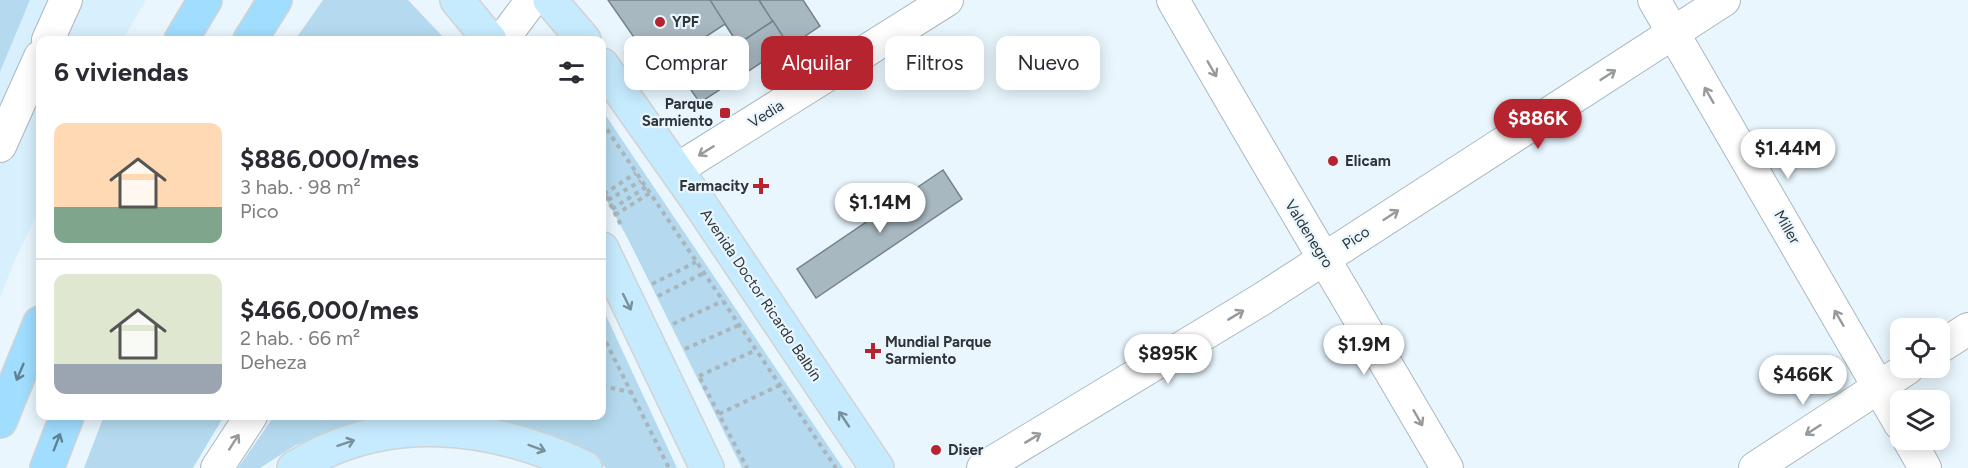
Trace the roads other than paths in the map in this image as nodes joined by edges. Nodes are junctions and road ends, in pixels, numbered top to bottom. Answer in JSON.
{"nodes":[{"id":1,"x":66,"y":0,"type":"edge"},
{"id":2,"x":275,"y":0,"type":"edge"},
{"id":3,"x":457,"y":0,"type":"edge"},
{"id":4,"x":532,"y":0,"type":"edge"},
{"id":5,"x":550,"y":0,"type":"edge"},
{"id":6,"x":947,"y":0,"type":"edge"},
{"id":7,"x":1173,"y":0,"type":"edge"},
{"id":8,"x":1654,"y":0,"type":"edge"},
{"id":9,"x":1724,"y":0,"type":"edge"},
{"id":10,"x":203,"y":3,"type":"edge"},
{"id":11,"x":1673,"y":33,"type":"junction"},
{"id":12,"x":50,"y":36,"type":"edge"},
{"id":13,"x":183,"y":36,"type":"edge"},
{"id":14,"x":252,"y":36,"type":"edge"},
{"id":15,"x":487,"y":36,"type":"edge"},
{"id":16,"x":505,"y":36,"type":"edge"},
{"id":17,"x":581,"y":36,"type":"edge"},
{"id":18,"x":36,"y":66,"type":"edge"},
{"id":19,"x":606,"y":71,"type":"edge"},
{"id":20,"x":0,"y":146,"type":"edge"},
{"id":21,"x":676,"y":170,"type":"junction"},
{"id":22,"x":606,"y":257,"type":"edge"},
{"id":23,"x":1325,"y":258,"type":"junction"},
{"id":24,"x":1968,"y":329,"type":"edge"},
{"id":25,"x":36,"y":333,"type":"edge"},
{"id":26,"x":1950,"y":341,"type":"edge"},
{"id":27,"x":1892,"y":378,"type":"edge"},
{"id":28,"x":1879,"y":386,"type":"junction"},
{"id":29,"x":1890,"y":406,"type":"edge"},
{"id":30,"x":65,"y":420,"type":"edge"},
{"id":31,"x":248,"y":420,"type":"edge"},
{"id":32,"x":0,"y":421,"type":"edge"},
{"id":33,"x":1915,"y":450,"type":"edge"},
{"id":34,"x":47,"y":468,"type":"edge"},
{"id":35,"x":217,"y":468,"type":"edge"},
{"id":36,"x":294,"y":468,"type":"edge"},
{"id":37,"x":585,"y":468,"type":"edge"},
{"id":38,"x":707,"y":468,"type":"edge"},
{"id":39,"x":876,"y":468,"type":"edge"},
{"id":40,"x":983,"y":468,"type":"edge"},
{"id":41,"x":1447,"y":468,"type":"edge"},
{"id":42,"x":1755,"y":468,"type":"edge"},
{"id":43,"x":1926,"y":468,"type":"edge"}],
"edges":[{"from":1,"to":12,"type":"street"},
{"from":2,"to":14,"type":"highway"},
{"from":3,"to":15,"type":"main road"},
{"from":4,"to":16,"type":"street"},
{"from":5,"to":17,"type":"main road"},
{"from":6,"to":21,"type":"street","name":"Vedia","one_way":true},
{"from":7,"to":23,"type":"street","name":"Valdenegro","one_way":true},
{"from":8,"to":11,"type":"street","name":"Miller"},
{"from":9,"to":11,"type":"street","name":"Pico"},
{"from":10,"to":13,"type":"highway"},
{"from":23,"to":11,"type":"street","name":"Pico","one_way":true},
{"from":28,"to":11,"type":"street","name":"Miller","one_way":true},
{"from":18,"to":20,"type":"street"},
{"from":19,"to":21,"type":"main road","name":"Avenida Doctor Ricardo Balbín"},
{"from":39,"to":21,"type":"main road","name":"Avenida Doctor Ricardo Balbín","one_way":true},
{"from":22,"to":38,"type":"main road","one_way":true},
{"from":40,"to":23,"type":"street","name":"Pico","one_way":true},
{"from":23,"to":41,"type":"street","name":"Valdenegro","one_way":true},
{"from":24,"to":26,"type":"street"},
{"from":25,"to":32,"type":"highway","one_way":true},
{"from":27,"to":28,"type":"street"},
{"from":28,"to":29,"type":"street","name":"Miller"},
{"from":28,"to":42,"type":"street","one_way":true},
{"from":34,"to":30,"type":"highway","one_way":true},
{"from":35,"to":31,"type":"street","one_way":true},
{"from":33,"to":43,"type":"street"},
{"from":36,"to":37,"type":"main road","one_way":true}]}
